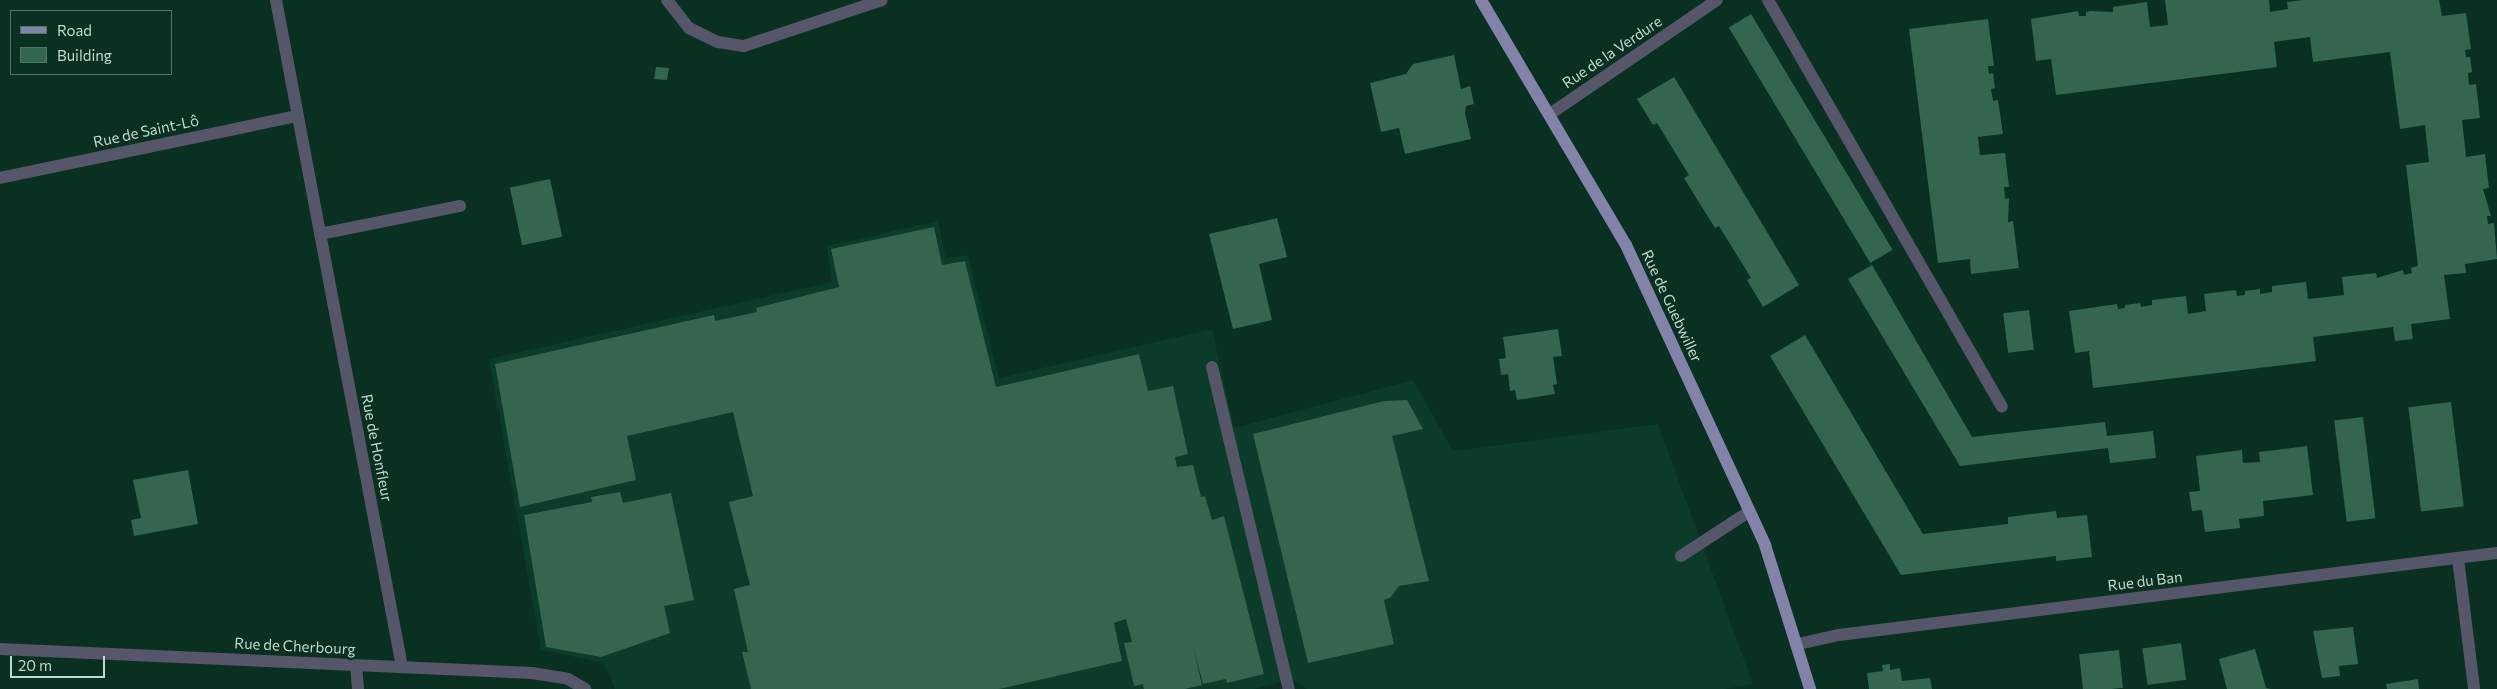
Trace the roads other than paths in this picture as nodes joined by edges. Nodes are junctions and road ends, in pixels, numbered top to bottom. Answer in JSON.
{"nodes":[{"id":1,"x":276,"y":0,"type":"edge"},
{"id":2,"x":667,"y":0,"type":"edge"},
{"id":3,"x":882,"y":0,"type":"edge"},
{"id":4,"x":1481,"y":0,"type":"edge"},
{"id":5,"x":1717,"y":0,"type":"edge"},
{"id":6,"x":1770,"y":3,"type":"edge"},
{"id":7,"x":1550,"y":114,"type":"junction"},
{"id":8,"x":298,"y":116,"type":"junction"},
{"id":9,"x":0,"y":178,"type":"edge"},
{"id":10,"x":460,"y":206,"type":"dead end"},
{"id":11,"x":320,"y":234,"type":"junction"},
{"id":12,"x":1212,"y":368,"type":"dead end"},
{"id":13,"x":2002,"y":407,"type":"dead end"},
{"id":14,"x":1750,"y":511,"type":"junction"},
{"id":15,"x":2497,"y":553,"type":"edge"},
{"id":16,"x":1681,"y":556,"type":"dead end"},
{"id":17,"x":2458,"y":558,"type":"junction"},
{"id":18,"x":1798,"y":644,"type":"junction"},
{"id":19,"x":0,"y":649,"type":"edge"},
{"id":20,"x":356,"y":666,"type":"junction"},
{"id":21,"x":402,"y":667,"type":"junction"},
{"id":22,"x":358,"y":689,"type":"edge"},
{"id":23,"x":585,"y":689,"type":"edge"},
{"id":24,"x":1289,"y":689,"type":"edge"},
{"id":25,"x":1810,"y":689,"type":"edge"},
{"id":26,"x":2474,"y":689,"type":"edge"}],
"edges":[{"from":1,"to":8,"type":"street","name":"Rue de Honfleur"},
{"from":2,"to":3,"type":"street"},
{"from":4,"to":7,"type":"main road","name":"Rue de Guebwiller"},
{"from":5,"to":7,"type":"street","name":"Rue de la Verdure"},
{"from":6,"to":13,"type":"street"},
{"from":7,"to":14,"type":"main road","name":"Rue de Guebwiller"},
{"from":8,"to":9,"type":"street","name":"Rue de Saint-Lô"},
{"from":8,"to":11,"type":"street","name":"Rue de Honfleur"},
{"from":10,"to":11,"type":"street"},
{"from":11,"to":21,"type":"street","name":"Rue de Honfleur"},
{"from":12,"to":24,"type":"street"},
{"from":14,"to":16,"type":"street"},
{"from":14,"to":18,"type":"main road","name":"Rue de Guebwiller"},
{"from":15,"to":17,"type":"street","name":"Rue du Ban"},
{"from":17,"to":18,"type":"street","name":"Rue du Ban"},
{"from":17,"to":26,"type":"street"},
{"from":18,"to":25,"type":"main road","name":"Rue de Guebwiller"},
{"from":19,"to":20,"type":"street","name":"Rue de Cherbourg"},
{"from":20,"to":21,"type":"street","name":"Rue de Cherbourg"},
{"from":20,"to":22,"type":"street"},
{"from":21,"to":23,"type":"street","name":"Rue de Cherbourg"}]}
